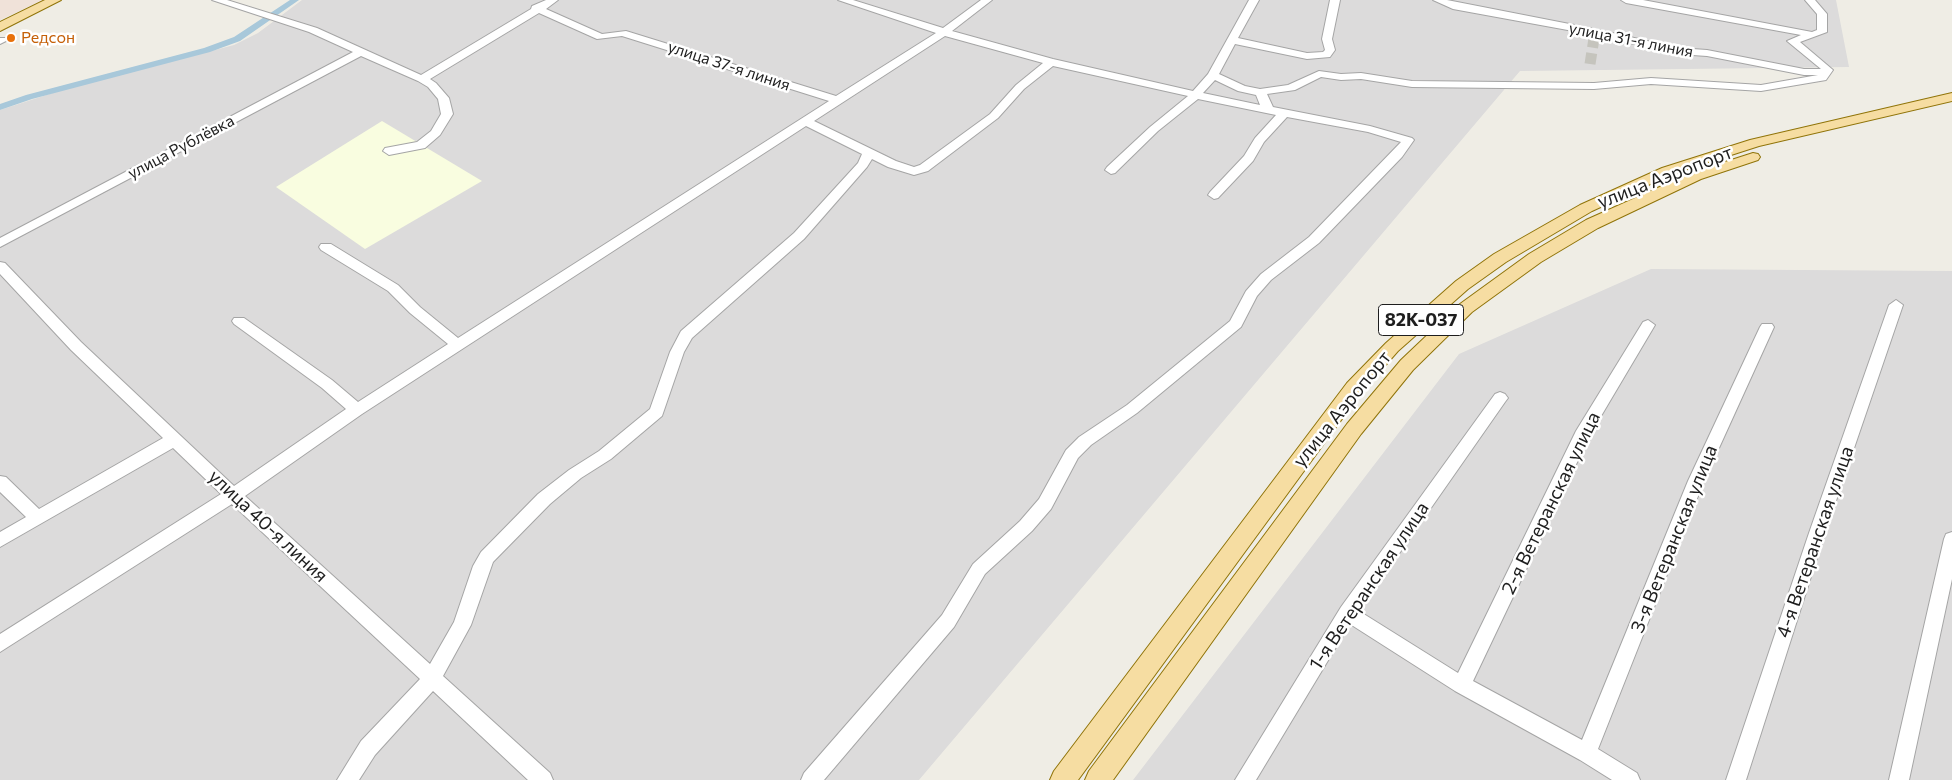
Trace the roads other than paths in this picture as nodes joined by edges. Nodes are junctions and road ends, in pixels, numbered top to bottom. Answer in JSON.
{"nodes":[{"id":1,"x":55,"y":0,"type":"edge"},
{"id":2,"x":217,"y":0,"type":"edge"},
{"id":3,"x":553,"y":0,"type":"edge"},
{"id":4,"x":843,"y":0,"type":"edge"},
{"id":5,"x":987,"y":0,"type":"edge"},
{"id":6,"x":1254,"y":0,"type":"edge"},
{"id":7,"x":1335,"y":0,"type":"edge"},
{"id":8,"x":1438,"y":0,"type":"edge"},
{"id":9,"x":1626,"y":0,"type":"edge"},
{"id":10,"x":1810,"y":0,"type":"edge"},
{"id":11,"x":536,"y":8,"type":"junction"},
{"id":12,"x":0,"y":27,"type":"edge"},
{"id":13,"x":944,"y":32,"type":"junction"},
{"id":14,"x":1815,"y":34,"type":"junction"},
{"id":15,"x":1232,"y":40,"type":"junction"},
{"id":16,"x":362,"y":51,"type":"junction"},
{"id":17,"x":1050,"y":62,"type":"junction"},
{"id":18,"x":1826,"y":72,"type":"junction"},
{"id":19,"x":1213,"y":75,"type":"junction"},
{"id":20,"x":422,"y":79,"type":"junction"},
{"id":21,"x":1260,"y":92,"type":"junction"},
{"id":22,"x":1196,"y":94,"type":"junction"},
{"id":23,"x":1952,"y":97,"type":"edge"},
{"id":24,"x":837,"y":100,"type":"junction"},
{"id":25,"x":1268,"y":109,"type":"junction"},
{"id":26,"x":1952,"y":110,"type":"edge"},
{"id":27,"x":1284,"y":113,"type":"junction"},
{"id":28,"x":805,"y":120,"type":"junction"},
{"id":29,"x":389,"y":150,"type":"dead end"},
{"id":30,"x":868,"y":152,"type":"junction"},
{"id":31,"x":1111,"y":170,"type":"dead end"},
{"id":32,"x":1214,"y":194,"type":"dead end"},
{"id":33,"x":0,"y":242,"type":"edge"},
{"id":34,"x":326,"y":246,"type":"dead end"},
{"id":35,"x":0,"y":266,"type":"edge"},
{"id":36,"x":1896,"y":305,"type":"dead end"},
{"id":37,"x":239,"y":321,"type":"dead end"},
{"id":38,"x":1648,"y":325,"type":"dead end"},
{"id":39,"x":1767,"y":327,"type":"dead end"},
{"id":40,"x":458,"y":345,"type":"junction"},
{"id":41,"x":1500,"y":398,"type":"dead end"},
{"id":42,"x":357,"y":410,"type":"junction"},
{"id":43,"x":175,"y":439,"type":"junction"},
{"id":44,"x":0,"y":482,"type":"edge"},
{"id":45,"x":233,"y":495,"type":"junction"},
{"id":46,"x":38,"y":518,"type":"junction"},
{"id":47,"x":1952,"y":539,"type":"edge"},
{"id":48,"x":0,"y":540,"type":"edge"},
{"id":49,"x":1347,"y":613,"type":"junction"},
{"id":50,"x":0,"y":644,"type":"edge"},
{"id":51,"x":432,"y":678,"type":"junction"},
{"id":52,"x":1462,"y":685,"type":"junction"},
{"id":53,"x":1587,"y":753,"type":"junction"},
{"id":54,"x":346,"y":780,"type":"edge"},
{"id":55,"x":543,"y":780,"type":"edge"},
{"id":56,"x":811,"y":780,"type":"edge"},
{"id":57,"x":1063,"y":780,"type":"edge"},
{"id":58,"x":1098,"y":780,"type":"edge"},
{"id":59,"x":1245,"y":780,"type":"edge"},
{"id":60,"x":1630,"y":780,"type":"edge"},
{"id":61,"x":1736,"y":780,"type":"edge"},
{"id":62,"x":1899,"y":780,"type":"edge"}],
"edges":[{"from":1,"to":12,"type":"main road"},
{"from":2,"to":16,"type":"street"},
{"from":3,"to":11,"type":"street"},
{"from":4,"to":13,"type":"street"},
{"from":5,"to":13,"type":"street"},
{"from":6,"to":15,"type":"street"},
{"from":7,"to":15,"type":"street"},
{"from":8,"to":18,"type":"street","name":"улица 31-я линия"},
{"from":9,"to":14,"type":"street"},
{"from":10,"to":14,"type":"street"},
{"from":11,"to":20,"type":"street"},
{"from":11,"to":24,"type":"street","name":"улица 37-я линия"},
{"from":13,"to":17,"type":"street"},
{"from":13,"to":24,"type":"street"},
{"from":14,"to":18,"type":"street"},
{"from":15,"to":19,"type":"street"},
{"from":16,"to":20,"type":"street"},
{"from":16,"to":33,"type":"street","name":"улица Рублёвка"},
{"from":17,"to":22,"type":"street"},
{"from":17,"to":30,"type":"street"},
{"from":18,"to":21,"type":"street"},
{"from":19,"to":21,"type":"street"},
{"from":19,"to":22,"type":"street"},
{"from":20,"to":29,"type":"street"},
{"from":21,"to":25,"type":"street"},
{"from":22,"to":25,"type":"street"},
{"from":22,"to":31,"type":"street"},
{"from":23,"to":57,"type":"main road","name":"улица Аэропорт","number":"82К-037"},
{"from":24,"to":28,"type":"street"},
{"from":25,"to":27,"type":"street"},
{"from":26,"to":58,"type":"main road","name":"улица Аэропорт"},
{"from":27,"to":32,"type":"street"},
{"from":27,"to":56,"type":"street"},
{"from":28,"to":30,"type":"street"},
{"from":28,"to":40,"type":"street"},
{"from":30,"to":51,"type":"street"},
{"from":34,"to":40,"type":"street"},
{"from":35,"to":43,"type":"street","name":"улица 40-я линия"},
{"from":36,"to":61,"type":"street","name":"4-я Ветеранская улица"},
{"from":37,"to":42,"type":"street"},
{"from":38,"to":52,"type":"street","name":"2-я Ветеранская улица"},
{"from":39,"to":53,"type":"street","name":"3-я Ветеранская улица"},
{"from":40,"to":42,"type":"street"},
{"from":41,"to":49,"type":"street","name":"1-я Ветеранская улица"},
{"from":42,"to":45,"type":"street"},
{"from":43,"to":45,"type":"street","name":"улица 40-я линия"},
{"from":43,"to":46,"type":"street"},
{"from":44,"to":46,"type":"street"},
{"from":45,"to":50,"type":"street"},
{"from":45,"to":51,"type":"street","name":"улица 40-я линия"},
{"from":46,"to":48,"type":"street"},
{"from":47,"to":62,"type":"street"},
{"from":49,"to":52,"type":"street"},
{"from":49,"to":59,"type":"street","name":"1-я Ветеранская улица"},
{"from":51,"to":54,"type":"street"},
{"from":51,"to":55,"type":"street","name":"улица 40-я линия"},
{"from":52,"to":53,"type":"street"},
{"from":53,"to":60,"type":"street"}]}
